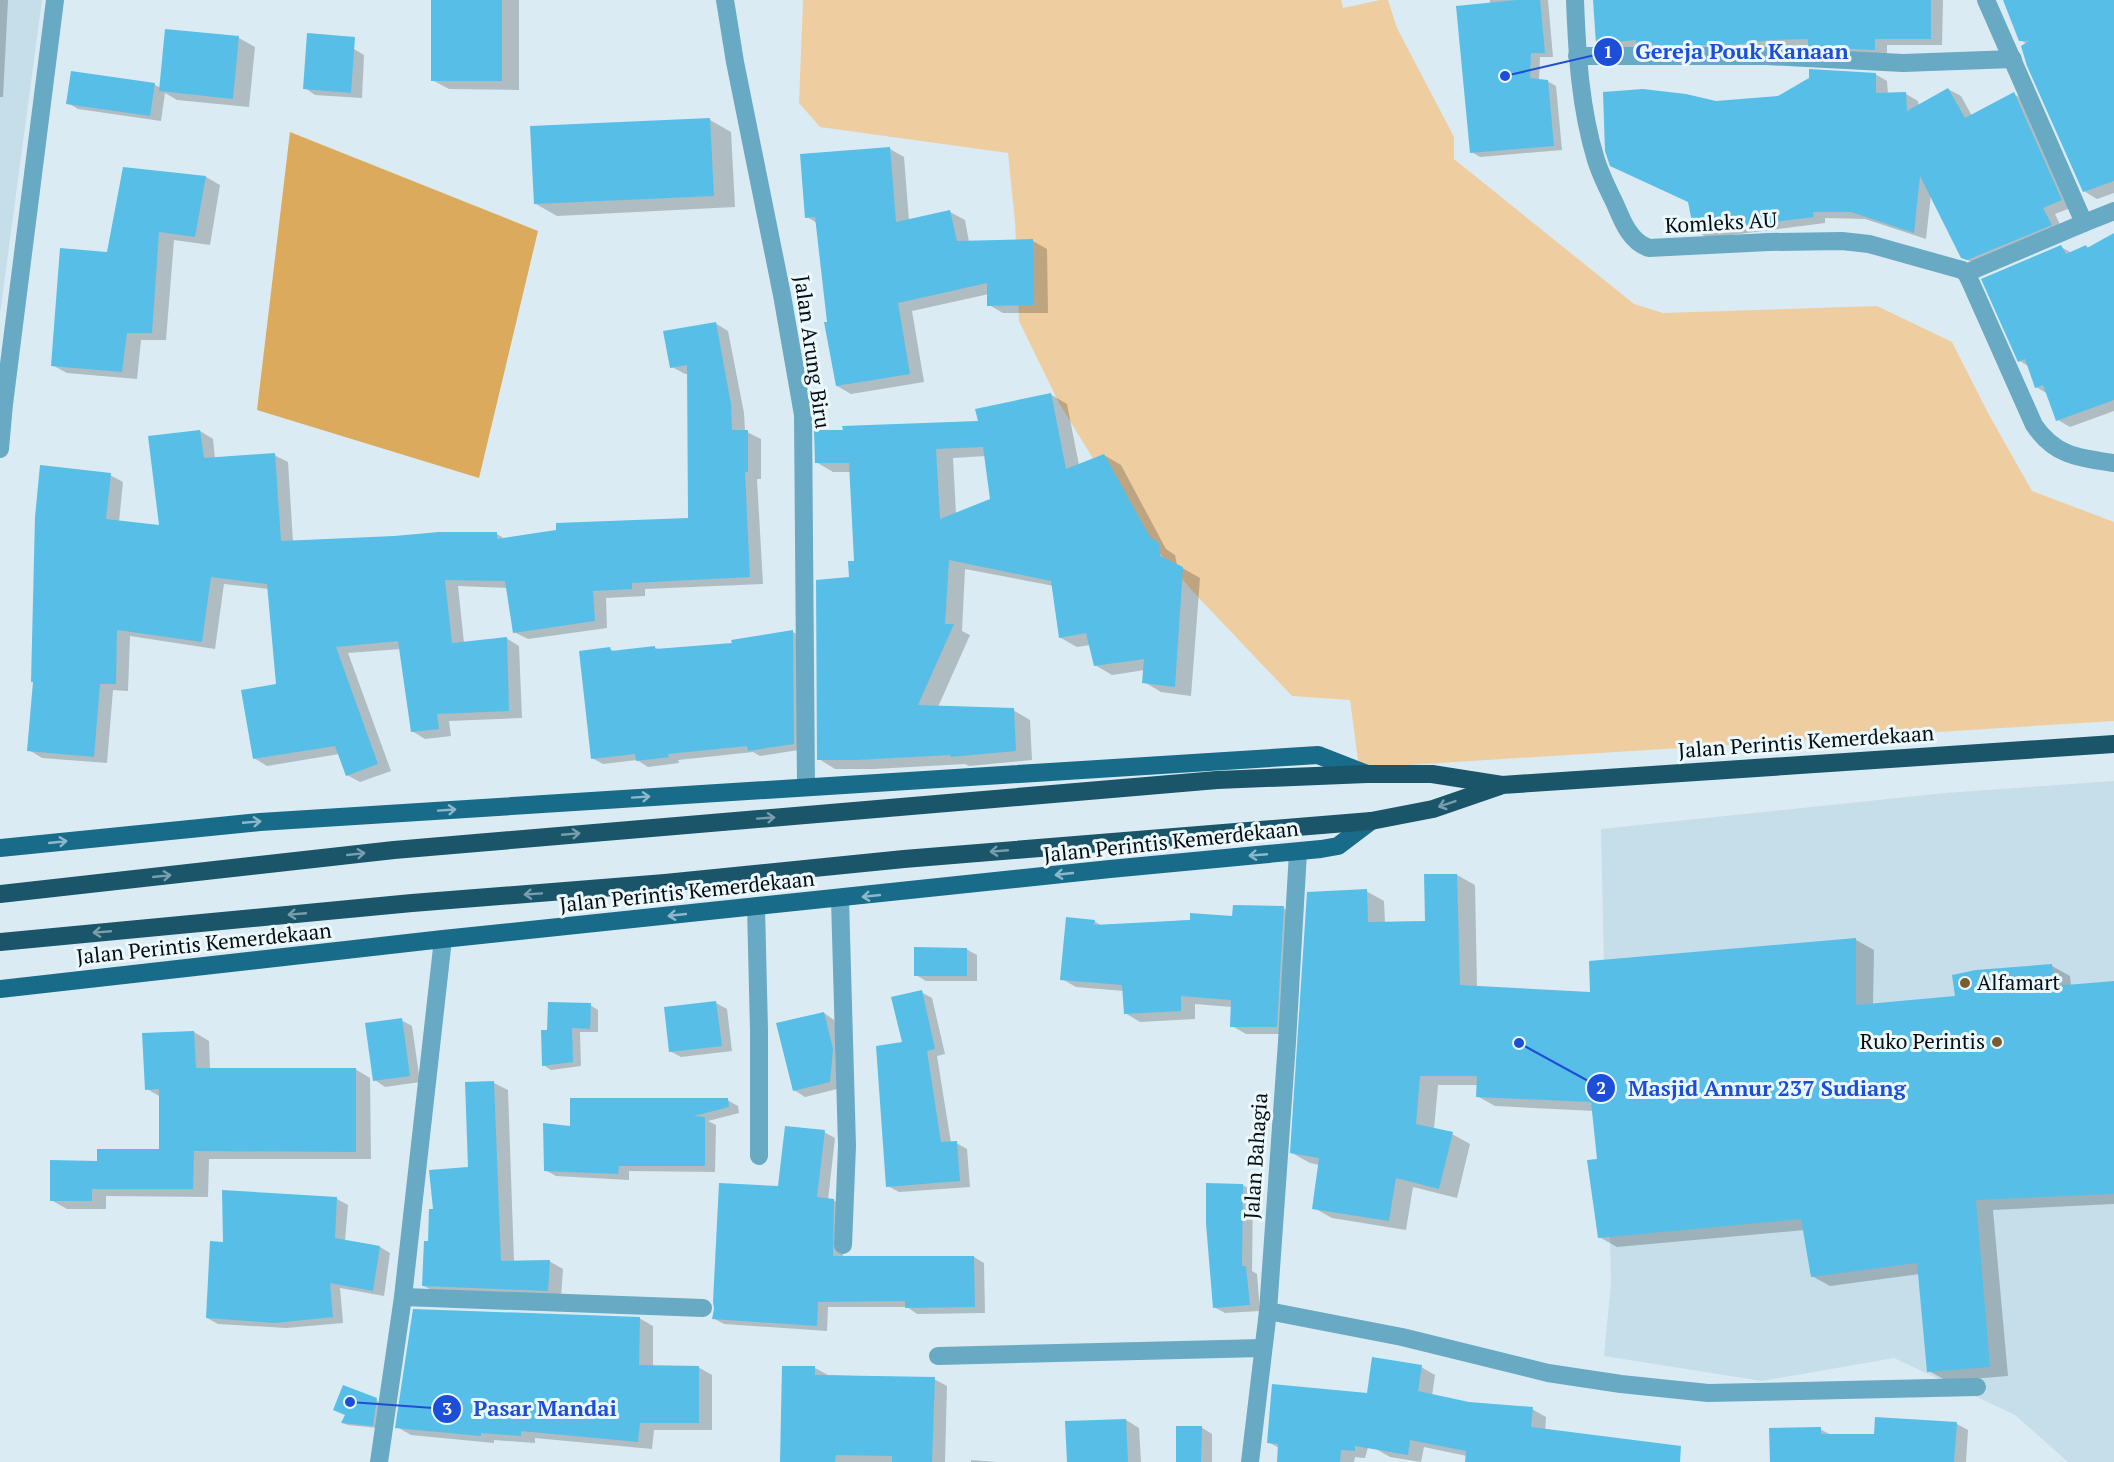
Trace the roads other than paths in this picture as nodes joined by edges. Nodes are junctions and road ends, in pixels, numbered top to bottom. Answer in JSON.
{"nodes":[{"id":1,"x":56,"y":0,"type":"edge"},
{"id":2,"x":725,"y":0,"type":"edge"},
{"id":3,"x":1575,"y":0,"type":"edge"},
{"id":4,"x":1986,"y":0,"type":"edge"},
{"id":5,"x":1577,"y":56,"type":"junction"},
{"id":6,"x":2013,"y":59,"type":"junction"},
{"id":7,"x":2114,"y":211,"type":"edge"},
{"id":8,"x":2084,"y":223,"type":"junction"},
{"id":9,"x":1966,"y":273,"type":"junction"},
{"id":10,"x":0,"y":449,"type":"edge"},
{"id":11,"x":2114,"y":463,"type":"edge"},
{"id":12,"x":2114,"y":744,"type":"edge"},
{"id":13,"x":1367,"y":774,"type":"junction"},
{"id":14,"x":1502,"y":785,"type":"junction"},
{"id":15,"x":806,"y":787,"type":"junction"},
{"id":16,"x":1371,"y":821,"type":"junction"},
{"id":17,"x":0,"y":848,"type":"edge"},
{"id":18,"x":1298,"y":852,"type":"junction"},
{"id":19,"x":0,"y":894,"type":"edge"},
{"id":20,"x":840,"y":899,"type":"junction"},
{"id":21,"x":756,"y":907,"type":"junction"},
{"id":22,"x":443,"y":939,"type":"junction"},
{"id":23,"x":0,"y":942,"type":"edge"},
{"id":24,"x":0,"y":989,"type":"edge"},
{"id":25,"x":759,"y":1156,"type":"dead end"},
{"id":26,"x":843,"y":1245,"type":"dead end"},
{"id":27,"x":403,"y":1297,"type":"junction"},
{"id":28,"x":703,"y":1308,"type":"dead end"},
{"id":29,"x":1268,"y":1311,"type":"junction"},
{"id":30,"x":1263,"y":1348,"type":"junction"},
{"id":31,"x":938,"y":1356,"type":"dead end"},
{"id":32,"x":1977,"y":1387,"type":"dead end"},
{"id":33,"x":379,"y":1462,"type":"edge"},
{"id":34,"x":1250,"y":1462,"type":"edge"}],
"edges":[{"from":1,"to":10,"type":"street"},
{"from":2,"to":15,"type":"street","name":"Jalan Arung Biru"},
{"from":3,"to":5,"type":"street","name":"Komleks AU"},
{"from":4,"to":6,"type":"street"},
{"from":5,"to":6,"type":"street"},
{"from":5,"to":9,"type":"street","name":"Komleks AU"},
{"from":6,"to":8,"type":"street"},
{"from":7,"to":8,"type":"street"},
{"from":8,"to":9,"type":"street"},
{"from":9,"to":11,"type":"street"},
{"from":12,"to":14,"type":"highway","name":"Jalan Perintis Kemerdekaan"},
{"from":13,"to":14,"type":"highway","name":"Jalan Perintis Kemerdekaan"},
{"from":13,"to":15,"type":"main road","name":"Jalan Perintis Kemerdekaan"},
{"from":19,"to":13,"type":"highway","name":"Jalan Perintis Kemerdekaan","one_way":true},
{"from":14,"to":16,"type":"highway","name":"Jalan Perintis Kemerdekaan","one_way":true},
{"from":17,"to":15,"type":"main road","name":"Jalan Perintis Kemerdekaan","one_way":true},
{"from":16,"to":18,"type":"main road","name":"Jalan Perintis Kemerdekaan"},
{"from":16,"to":23,"type":"highway","name":"Jalan Perintis Kemerdekaan","one_way":true},
{"from":18,"to":20,"type":"main road","name":"Jalan Perintis Kemerdekaan","one_way":true},
{"from":18,"to":29,"type":"street","name":"Jalan Bahagia"},
{"from":20,"to":21,"type":"main road","name":"Jalan Perintis Kemerdekaan"},
{"from":20,"to":26,"type":"street"},
{"from":21,"to":22,"type":"main road","name":"Jalan Perintis Kemerdekaan","one_way":true},
{"from":21,"to":25,"type":"street"},
{"from":22,"to":24,"type":"main road","name":"Jalan Perintis Kemerdekaan"},
{"from":22,"to":27,"type":"street"},
{"from":27,"to":28,"type":"street"},
{"from":27,"to":33,"type":"street"},
{"from":29,"to":30,"type":"street","name":"Jalan Bahagia"},
{"from":29,"to":32,"type":"street"},
{"from":30,"to":31,"type":"street"},
{"from":30,"to":34,"type":"street","name":"Jalan Bahagia"}]}
